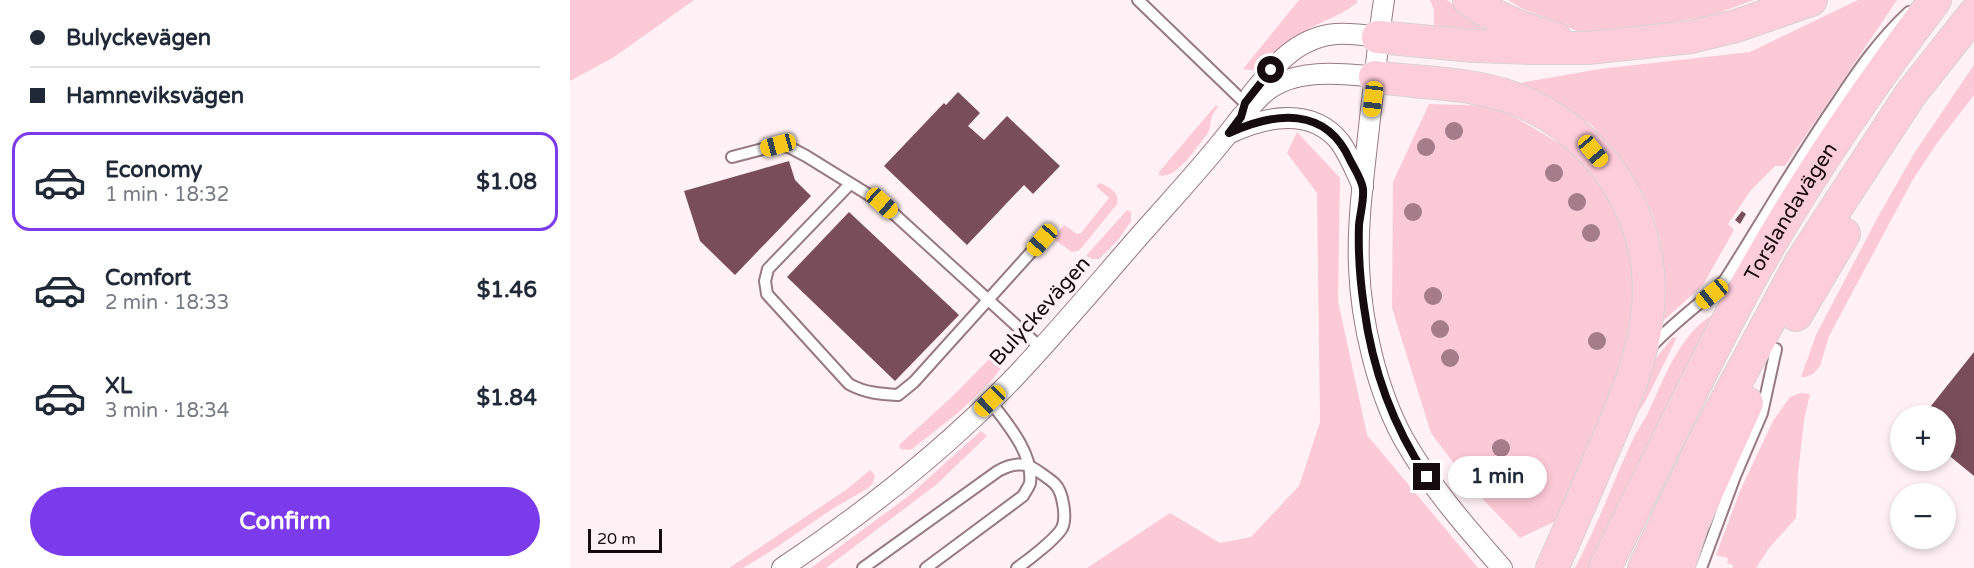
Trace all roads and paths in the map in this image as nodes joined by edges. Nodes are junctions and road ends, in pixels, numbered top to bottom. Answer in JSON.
{"nodes":[{"id":1,"x":1138,"y":0,"type":"edge"},
{"id":2,"x":1384,"y":0,"type":"edge"},
{"id":3,"x":1469,"y":0,"type":"edge"},
{"id":4,"x":1811,"y":0,"type":"edge"},
{"id":5,"x":1922,"y":0,"type":"edge"},
{"id":6,"x":1935,"y":0,"type":"edge"},
{"id":7,"x":1974,"y":14,"type":"edge"},
{"id":8,"x":1378,"y":37,"type":"junction"},
{"id":9,"x":1974,"y":39,"type":"edge"},
{"id":10,"x":1588,"y":48,"type":"junction"},
{"id":11,"x":1375,"y":77,"type":"junction"},
{"id":12,"x":1243,"y":110,"type":"junction"},
{"id":13,"x":1229,"y":133,"type":"junction"},
{"id":14,"x":732,"y":157,"type":"dead end"},
{"id":15,"x":850,"y":184,"type":"junction"},
{"id":16,"x":1363,"y":187,"type":"junction"},
{"id":17,"x":1042,"y":240,"type":"dead end"},
{"id":18,"x":989,"y":300,"type":"junction"},
{"id":19,"x":1041,"y":348,"type":"junction"},
{"id":20,"x":1776,"y":349,"type":"junction"},
{"id":21,"x":1639,"y":362,"type":"junction"},
{"id":22,"x":990,"y":401,"type":"junction"},
{"id":23,"x":1028,"y":465,"type":"junction"},
{"id":24,"x":782,"y":568,"type":"edge"},
{"id":25,"x":863,"y":568,"type":"edge"},
{"id":26,"x":926,"y":568,"type":"edge"},
{"id":27,"x":1017,"y":568,"type":"edge"},
{"id":28,"x":1502,"y":568,"type":"edge"},
{"id":29,"x":1552,"y":568,"type":"edge"},
{"id":30,"x":1605,"y":568,"type":"edge"},
{"id":31,"x":1644,"y":568,"type":"edge"},
{"id":32,"x":1678,"y":568,"type":"edge"},
{"id":33,"x":1701,"y":568,"type":"edge"}],
"edges":[{"from":1,"to":12,"type":"lane"},
{"from":2,"to":8,"type":"street"},
{"from":3,"to":10,"type":"main road"},
{"from":4,"to":10,"type":"main road"},
{"from":5,"to":21,"type":"lane"},
{"from":6,"to":30,"type":"main road","name":"Torslandavägen"},
{"from":7,"to":31,"type":"main road","name":"Torslandavägen"},
{"from":8,"to":10,"type":"main road"},
{"from":8,"to":11,"type":"street"},
{"from":8,"to":12,"type":"street","name":"Bulyckevägen"},
{"from":9,"to":20,"type":"main road"},
{"from":11,"to":12,"type":"street","name":"Bulyckevägen"},
{"from":11,"to":16,"type":"street"},
{"from":11,"to":21,"type":"main road"},
{"from":12,"to":13,"type":"street","name":"Bulyckevägen"},
{"from":13,"to":16,"type":"street","name":"Bulyckevägen"},
{"from":13,"to":19,"type":"street","name":"Bulyckevägen"},
{"from":14,"to":15,"type":"lane"},
{"from":15,"to":18,"type":"lane"},
{"from":15,"to":18,"type":"lane"},
{"from":16,"to":28,"type":"street"},
{"from":17,"to":18,"type":"lane"},
{"from":18,"to":19,"type":"lane"},
{"from":19,"to":22,"type":"street","name":"Bulyckevägen"},
{"from":20,"to":32,"type":"main road"},
{"from":20,"to":33,"type":"lane"},
{"from":21,"to":29,"type":"main road"},
{"from":22,"to":23,"type":"lane"},
{"from":22,"to":24,"type":"street","name":"Bulyckevägen"},
{"from":23,"to":25,"type":"lane"},
{"from":23,"to":26,"type":"lane"},
{"from":23,"to":27,"type":"lane"}]}
